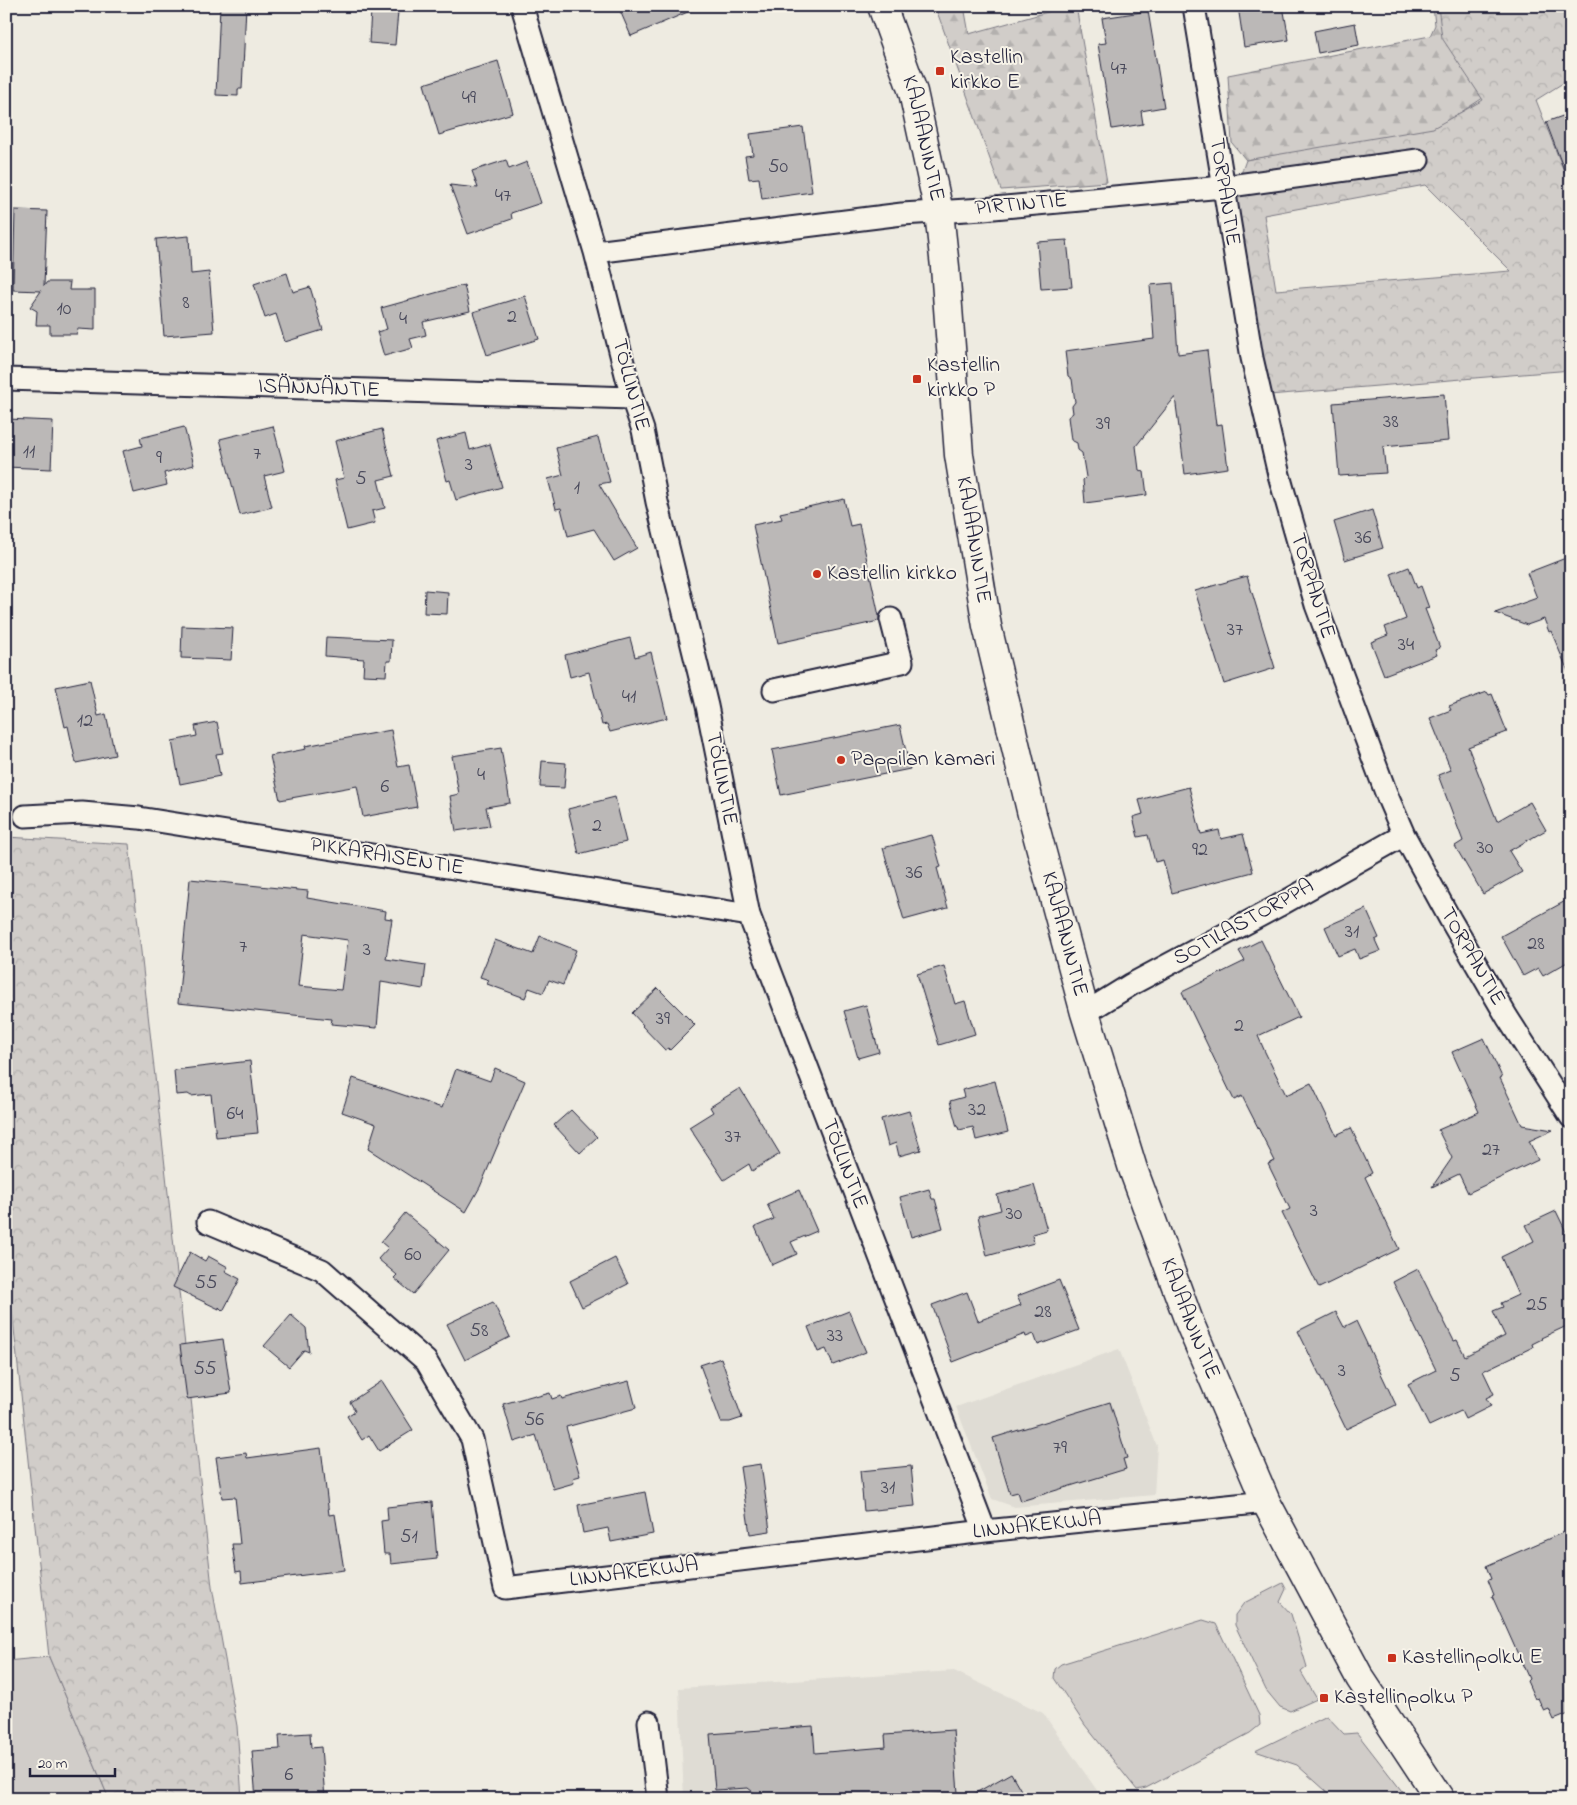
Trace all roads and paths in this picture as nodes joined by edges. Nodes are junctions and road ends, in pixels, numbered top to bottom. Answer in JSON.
{"nodes":[{"id":1,"x":522,"y":6,"type":"edge"},
{"id":2,"x":882,"y":6,"type":"edge"},
{"id":3,"x":1194,"y":6,"type":"edge"},
{"id":4,"x":1418,"y":160,"type":"dead end"},
{"id":5,"x":1222,"y":186,"type":"junction"},
{"id":6,"x":939,"y":212,"type":"junction"},
{"id":7,"x":595,"y":252,"type":"junction"},
{"id":8,"x":6,"y":379,"type":"edge"},
{"id":9,"x":632,"y":398,"type":"junction"},
{"id":10,"x":891,"y":619,"type":"dead end"},
{"id":11,"x":774,"y":690,"type":"dead end"},
{"id":12,"x":24,"y":816,"type":"dead end"},
{"id":13,"x":1404,"y":835,"type":"junction"},
{"id":14,"x":749,"y":915,"type":"junction"},
{"id":15,"x":1085,"y":1013,"type":"junction"},
{"id":16,"x":1571,"y":1117,"type":"edge"},
{"id":17,"x":208,"y":1222,"type":"dead end"},
{"id":18,"x":1266,"y":1502,"type":"junction"},
{"id":19,"x":985,"y":1531,"type":"junction"},
{"id":20,"x":649,"y":1722,"type":"dead end"},
{"id":21,"x":658,"y":1799,"type":"edge"},
{"id":22,"x":1440,"y":1799,"type":"edge"}],
"edges":[{"from":1,"to":7,"type":"street","name":"TÖLLINTIE"},
{"from":2,"to":6,"type":"main road","name":"KAJAANINTIE"},
{"from":3,"to":5,"type":"street","name":"TORPANTIE"},
{"from":4,"to":5,"type":"street","name":"PIRTINTIE"},
{"from":5,"to":6,"type":"street","name":"PIRTINTIE"},
{"from":5,"to":13,"type":"street","name":"TORPANTIE"},
{"from":6,"to":7,"type":"street","name":"PIRTINTIE"},
{"from":6,"to":15,"type":"main road","name":"KAJAANINTIE"},
{"from":7,"to":9,"type":"street","name":"TÖLLINTIE"},
{"from":8,"to":9,"type":"street","name":"ISÄNNÄNTIE"},
{"from":9,"to":14,"type":"street","name":"TÖLLINTIE"},
{"from":10,"to":11,"type":"street"},
{"from":12,"to":14,"type":"street","name":"PIKKARAISENTIE"},
{"from":13,"to":15,"type":"street","name":"SOTILASTORPPA"},
{"from":13,"to":16,"type":"street","name":"TORPANTIE"},
{"from":14,"to":19,"type":"street","name":"TÖLLINTIE"},
{"from":15,"to":18,"type":"main road","name":"KAJAANINTIE"},
{"from":17,"to":19,"type":"street","name":"LINNAKEKUJA"},
{"from":18,"to":19,"type":"street","name":"LINNAKEKUJA"},
{"from":18,"to":22,"type":"main road","name":"KAJAANINTIE"},
{"from":20,"to":21,"type":"street"}]}
